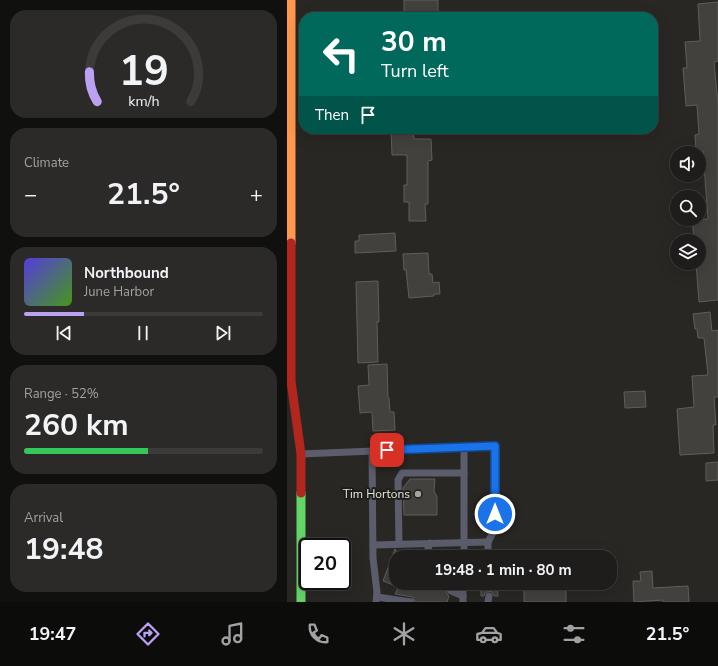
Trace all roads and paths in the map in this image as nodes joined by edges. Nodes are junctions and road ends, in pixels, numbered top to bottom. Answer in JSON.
{"nodes":[{"id":1,"x":291,"y":0,"type":"edge"},
{"id":2,"x":291,"y":381,"type":"junction"},
{"id":3,"x":287,"y":409,"type":"edge"},
{"id":4,"x":464,"y":447,"type":"junction"},
{"id":5,"x":372,"y":451,"type":"junction"},
{"id":6,"x":301,"y":454,"type":"junction"},
{"id":7,"x":464,"y":473,"type":"junction"},
{"id":8,"x":464,"y":542,"type":"junction"},
{"id":9,"x":488,"y":542,"type":"junction"},
{"id":10,"x":429,"y":543,"type":"junction"},
{"id":11,"x":373,"y":544,"type":"junction"},
{"id":12,"x":399,"y":544,"type":"junction"},
{"id":13,"x":427,"y":550,"type":"edge"},
{"id":14,"x":464,"y":550,"type":"edge"},
{"id":15,"x":488,"y":550,"type":"edge"},
{"id":16,"x":451,"y":591,"type":"dead end"},
{"id":17,"x":463,"y":599,"type":"edge"},
{"id":18,"x":377,"y":600,"type":"edge"},
{"id":19,"x":298,"y":601,"type":"edge"},
{"id":20,"x":409,"y":601,"type":"edge"}],
"edges":[{"from":1,"to":2,"type":"main road"},
{"from":2,"to":3,"type":"main road"},
{"from":2,"to":6,"type":"main road"},
{"from":4,"to":5,"type":"lane"},
{"from":4,"to":7,"type":"lane"},
{"from":4,"to":9,"type":"lane"},
{"from":5,"to":6,"type":"lane"},
{"from":5,"to":11,"type":"lane"},
{"from":6,"to":19,"type":"main road"},
{"from":7,"to":8,"type":"lane"},
{"from":7,"to":12,"type":"lane"},
{"from":8,"to":9,"type":"lane"},
{"from":8,"to":10,"type":"lane"},
{"from":8,"to":14,"type":"lane"},
{"from":9,"to":15,"type":"lane"},
{"from":10,"to":12,"type":"lane"},
{"from":10,"to":13,"type":"lane"},
{"from":11,"to":12,"type":"lane"},
{"from":11,"to":18,"type":"lane"},
{"from":16,"to":17,"type":"lane"},
{"from":18,"to":20,"type":"lane"}]}
